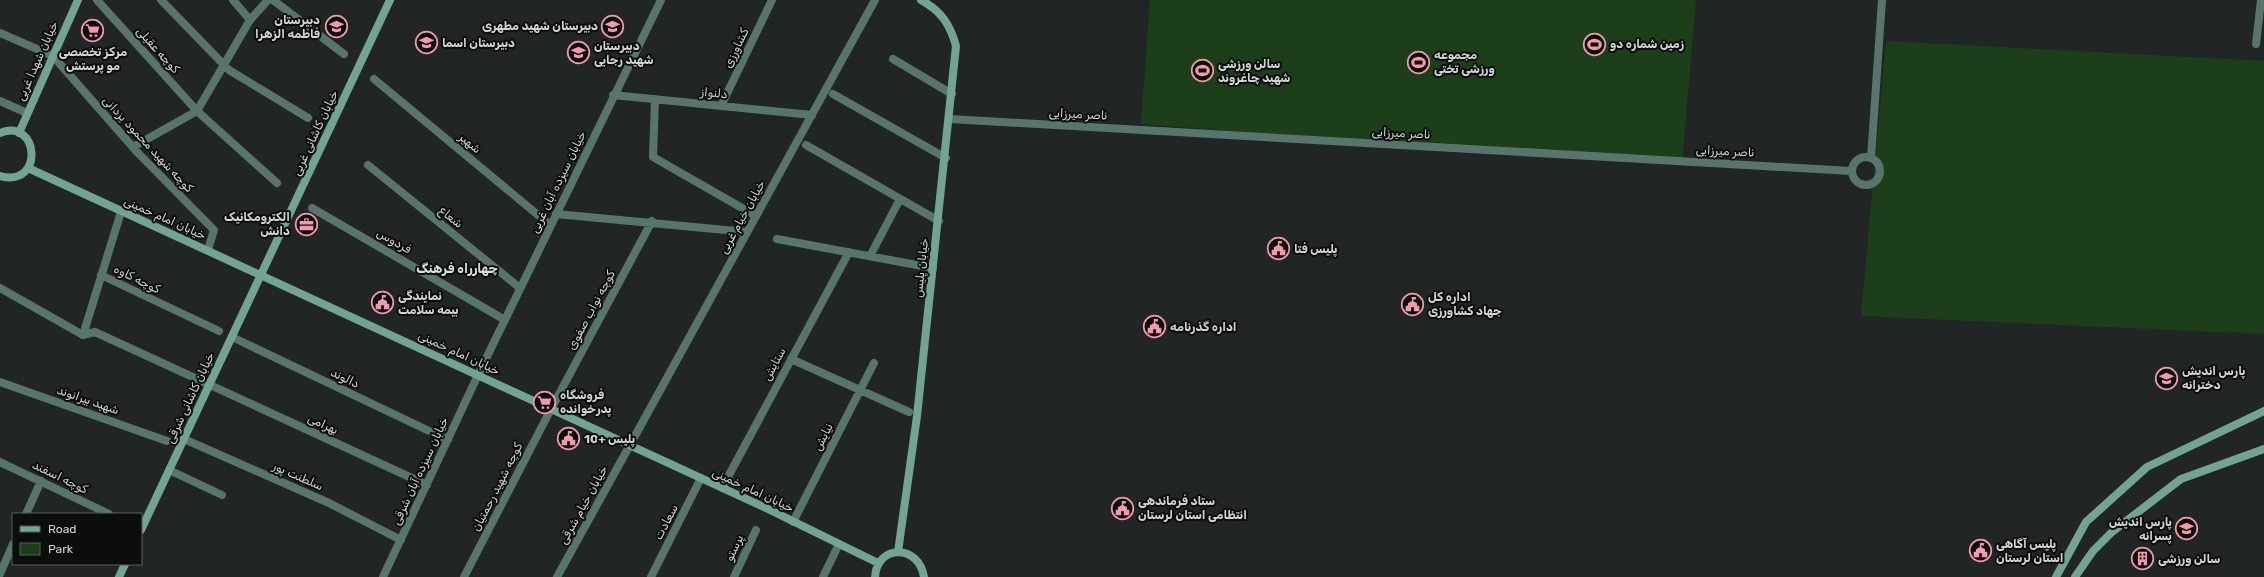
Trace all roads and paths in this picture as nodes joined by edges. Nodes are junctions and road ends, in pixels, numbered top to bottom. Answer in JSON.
{"nodes":[{"id":1,"x":78,"y":0,"type":"edge"},
{"id":2,"x":97,"y":0,"type":"edge"},
{"id":3,"x":161,"y":0,"type":"edge"},
{"id":4,"x":233,"y":0,"type":"edge"},
{"id":5,"x":268,"y":0,"type":"edge"},
{"id":6,"x":273,"y":0,"type":"edge"},
{"id":7,"x":390,"y":0,"type":"edge"},
{"id":8,"x":661,"y":0,"type":"edge"},
{"id":9,"x":772,"y":0,"type":"edge"},
{"id":10,"x":875,"y":0,"type":"edge"},
{"id":11,"x":921,"y":0,"type":"edge"},
{"id":12,"x":1882,"y":0,"type":"edge"},
{"id":13,"x":2261,"y":0,"type":"edge"},
{"id":14,"x":250,"y":20,"type":"junction"},
{"id":15,"x":0,"y":33,"type":"edge"},
{"id":16,"x":2256,"y":44,"type":"dead end"},
{"id":17,"x":344,"y":54,"type":"dead end"},
{"id":18,"x":53,"y":56,"type":"junction"},
{"id":19,"x":893,"y":59,"type":"dead end"},
{"id":20,"x":225,"y":65,"type":"junction"},
{"id":21,"x":374,"y":79,"type":"dead end"},
{"id":22,"x":833,"y":94,"type":"dead end"},
{"id":23,"x":952,"y":94,"type":"junction"},
{"id":24,"x":613,"y":95,"type":"junction"},
{"id":25,"x":655,"y":99,"type":"junction"},
{"id":26,"x":0,"y":101,"type":"edge"},
{"id":27,"x":721,"y":106,"type":"junction"},
{"id":28,"x":27,"y":113,"type":"junction"},
{"id":29,"x":199,"y":113,"type":"junction"},
{"id":30,"x":812,"y":114,"type":"junction"},
{"id":31,"x":308,"y":118,"type":"dead end"},
{"id":32,"x":950,"y":119,"type":"junction"},
{"id":33,"x":0,"y":133,"type":"edge"},
{"id":34,"x":19,"y":133,"type":"junction"},
{"id":35,"x":806,"y":145,"type":"dead end"},
{"id":36,"x":133,"y":147,"type":"junction"},
{"id":37,"x":946,"y":158,"type":"junction"},
{"id":38,"x":1871,"y":158,"type":"junction"},
{"id":39,"x":368,"y":165,"type":"dead end"},
{"id":40,"x":28,"y":168,"type":"junction"},
{"id":41,"x":1851,"y":171,"type":"junction"},
{"id":42,"x":0,"y":176,"type":"edge"},
{"id":43,"x":277,"y":183,"type":"dead end"},
{"id":44,"x":900,"y":198,"type":"junction"},
{"id":45,"x":312,"y":208,"type":"dead end"},
{"id":46,"x":121,"y":212,"type":"junction"},
{"id":47,"x":556,"y":214,"type":"junction"},
{"id":48,"x":756,"y":216,"type":"junction"},
{"id":49,"x":939,"y":221,"type":"junction"},
{"id":50,"x":652,"y":222,"type":"junction"},
{"id":51,"x":550,"y":225,"type":"junction"},
{"id":52,"x":747,"y":232,"type":"junction"},
{"id":53,"x":777,"y":239,"type":"dead end"},
{"id":54,"x":208,"y":250,"type":"junction"},
{"id":55,"x":849,"y":252,"type":"junction"},
{"id":56,"x":870,"y":256,"type":"junction"},
{"id":57,"x":933,"y":268,"type":"junction"},
{"id":58,"x":101,"y":275,"type":"junction"},
{"id":59,"x":261,"y":275,"type":"junction"},
{"id":60,"x":0,"y":288,"type":"edge"},
{"id":61,"x":520,"y":288,"type":"junction"},
{"id":62,"x":505,"y":320,"type":"junction"},
{"id":63,"x":220,"y":331,"type":"dead end"},
{"id":64,"x":83,"y":335,"type":"junction"},
{"id":65,"x":232,"y":337,"type":"junction"},
{"id":66,"x":791,"y":359,"type":"junction"},
{"id":67,"x":874,"y":362,"type":"dead end"},
{"id":68,"x":478,"y":376,"type":"junction"},
{"id":69,"x":0,"y":382,"type":"edge"},
{"id":70,"x":209,"y":386,"type":"junction"},
{"id":71,"x":861,"y":390,"type":"junction"},
{"id":72,"x":551,"y":409,"type":"junction"},
{"id":73,"x":2264,"y":411,"type":"edge"},
{"id":74,"x":909,"y":412,"type":"dead end"},
{"id":75,"x":184,"y":439,"type":"junction"},
{"id":76,"x":448,"y":440,"type":"junction"},
{"id":77,"x":167,"y":441,"type":"dead end"},
{"id":78,"x":630,"y":445,"type":"junction"},
{"id":79,"x":2264,"y":449,"type":"edge"},
{"id":80,"x":0,"y":462,"type":"edge"},
{"id":81,"x":169,"y":470,"type":"junction"},
{"id":82,"x":701,"y":478,"type":"junction"},
{"id":83,"x":41,"y":481,"type":"junction"},
{"id":84,"x":427,"y":485,"type":"junction"},
{"id":85,"x":722,"y":488,"type":"junction"},
{"id":86,"x":222,"y":495,"type":"dead end"},
{"id":87,"x":26,"y":513,"type":"edge"},
{"id":88,"x":107,"y":513,"type":"edge"},
{"id":89,"x":793,"y":522,"type":"junction"},
{"id":90,"x":142,"y":528,"type":"edge"},
{"id":91,"x":756,"y":530,"type":"dead end"},
{"id":92,"x":401,"y":540,"type":"junction"},
{"id":93,"x":839,"y":544,"type":"junction"},
{"id":94,"x":12,"y":546,"type":"edge"},
{"id":95,"x":898,"y":552,"type":"junction"},
{"id":96,"x":878,"y":564,"type":"junction"},
{"id":97,"x":125,"y":565,"type":"edge"},
{"id":98,"x":0,"y":574,"type":"edge"},
{"id":99,"x":119,"y":577,"type":"edge"},
{"id":100,"x":383,"y":577,"type":"edge"},
{"id":101,"x":464,"y":577,"type":"edge"},
{"id":102,"x":557,"y":577,"type":"edge"},
{"id":103,"x":651,"y":577,"type":"edge"},
{"id":104,"x":734,"y":577,"type":"edge"},
{"id":105,"x":823,"y":577,"type":"edge"},
{"id":106,"x":875,"y":577,"type":"edge"},
{"id":107,"x":924,"y":577,"type":"edge"},
{"id":108,"x":2056,"y":577,"type":"edge"},
{"id":109,"x":2075,"y":577,"type":"edge"}],
"edges":[{"from":1,"to":18,"type":"main road","name":"خیابان شهدا غربی"},
{"from":2,"to":29,"type":"street","name":"کوچه عقیلی"},
{"from":3,"to":20,"type":"street"},
{"from":4,"to":14,"type":"street"},
{"from":5,"to":14,"type":"street"},
{"from":6,"to":17,"type":"street"},
{"from":7,"to":59,"type":"main road","name":"خیابان کاشانی غربی"},
{"from":8,"to":24,"type":"street","name":"خیابان سیزده آبان غربی"},
{"from":9,"to":27,"type":"street","name":"کشاورزی"},
{"from":10,"to":30,"type":"street","name":"خیابان خیام غربی"},
{"from":11,"to":23,"type":"main road","name":"خیابان پلیس"},
{"from":12,"to":38,"type":"street"},
{"from":13,"to":16,"type":"street"},
{"from":14,"to":20,"type":"street"},
{"from":15,"to":18,"type":"street"},
{"from":18,"to":28,"type":"main road","name":"خیابان شهدا غربی"},
{"from":18,"to":36,"type":"street","name":"کوچه شهید محمود یزدانی"},
{"from":19,"to":23,"type":"street"},
{"from":20,"to":29,"type":"street"},
{"from":20,"to":31,"type":"street"},
{"from":21,"to":51,"type":"street","name":"شهیر"},
{"from":22,"to":37,"type":"street"},
{"from":23,"to":32,"type":"main road","name":"خیابان پلیس"},
{"from":24,"to":25,"type":"street","name":"دلنواز"},
{"from":24,"to":47,"type":"street","name":"خیابان سیزده آبان غربی"},
{"from":25,"to":27,"type":"street","name":"دلنواز"},
{"from":25,"to":48,"type":"street"},
{"from":26,"to":28,"type":"street"},
{"from":27,"to":30,"type":"street","name":"دلنواز"},
{"from":28,"to":34,"type":"main road","name":"خیابان شهدا غربی"},
{"from":29,"to":36,"type":"street"},
{"from":29,"to":43,"type":"street","name":"کوچه عقیلی"},
{"from":30,"to":48,"type":"street","name":"خیابان خیام غربی"},
{"from":32,"to":37,"type":"main road","name":"خیابان پلیس"},
{"from":32,"to":41,"type":"street","name":"ناصر میرزایی"},
{"from":33,"to":34,"type":"main road"},
{"from":34,"to":40,"type":"main road"},
{"from":35,"to":44,"type":"street"},
{"from":36,"to":54,"type":"street","name":"کوچه شهید محمود یزدانی"},
{"from":37,"to":49,"type":"main road","name":"خیابان پلیس"},
{"from":38,"to":41,"type":"street"},
{"from":38,"to":41,"type":"street"},
{"from":39,"to":61,"type":"street","name":"شعاع"},
{"from":40,"to":42,"type":"main road"},
{"from":40,"to":46,"type":"main road","name":"خیابان امام خمینی"},
{"from":44,"to":49,"type":"street"},
{"from":44,"to":56,"type":"street"},
{"from":45,"to":62,"type":"street","name":"فردوس"},
{"from":46,"to":54,"type":"main road","name":"خیابان امام خمینی"},
{"from":46,"to":58,"type":"street"},
{"from":47,"to":50,"type":"street"},
{"from":47,"to":51,"type":"street","name":"خیابان سیزده آبان غربی"},
{"from":48,"to":52,"type":"street","name":"خیابان خیام غربی"},
{"from":49,"to":57,"type":"main road","name":"خیابان پلیس"},
{"from":50,"to":52,"type":"street"},
{"from":50,"to":72,"type":"street","name":"کوچه نواب صفوی"},
{"from":51,"to":61,"type":"street","name":"خیابان سیزده آبان غربی"},
{"from":52,"to":78,"type":"street","name":"خیابان خیام غربی"},
{"from":53,"to":55,"type":"street"},
{"from":54,"to":59,"type":"main road","name":"خیابان امام خمینی"},
{"from":55,"to":56,"type":"street"},
{"from":55,"to":66,"type":"street","name":"ستایش"},
{"from":56,"to":57,"type":"street"},
{"from":57,"to":95,"type":"main road","name":"خیابان پلیس"},
{"from":58,"to":63,"type":"street","name":"کوچه کاوه"},
{"from":58,"to":64,"type":"street","name":"کوچه کاوه"},
{"from":59,"to":65,"type":"main road","name":"خیابان کاشانی شرقی"},
{"from":59,"to":68,"type":"main road","name":"خیابان امام خمینی"},
{"from":60,"to":64,"type":"street"},
{"from":61,"to":62,"type":"street","name":"خیابان سیزده آبان غربی"},
{"from":62,"to":68,"type":"street","name":"خیابان سیزده آبان غربی"},
{"from":64,"to":70,"type":"street","name":"بهرامی"},
{"from":65,"to":70,"type":"main road","name":"خیابان کاشانی شرقی"},
{"from":65,"to":76,"type":"street","name":"دالوند"},
{"from":66,"to":71,"type":"street"},
{"from":66,"to":85,"type":"street","name":"ستایش"},
{"from":67,"to":71,"type":"street","name":"نیایش"},
{"from":68,"to":72,"type":"main road","name":"خیابان امام خمینی"},
{"from":68,"to":76,"type":"street","name":"خیابان سیزده آبان شرقی"},
{"from":69,"to":77,"type":"street","name":"شهید بیرانوند"},
{"from":70,"to":75,"type":"main road","name":"خیابان کاشانی شرقی"},
{"from":70,"to":84,"type":"street","name":"بهرامی"},
{"from":71,"to":74,"type":"street"},
{"from":71,"to":89,"type":"street","name":"نیایش"},
{"from":72,"to":78,"type":"main road","name":"خیابان امام خمینی"},
{"from":72,"to":101,"type":"street","name":"کوچه شهید رحمتیان"},
{"from":73,"to":108,"type":"main road"},
{"from":75,"to":81,"type":"main road","name":"خیابان کاشانی شرقی"},
{"from":75,"to":92,"type":"street","name":"سلطنت پور"},
{"from":76,"to":84,"type":"street","name":"خیابان سیزده آبان شرقی"},
{"from":78,"to":82,"type":"main road","name":"خیابان امام خمینی"},
{"from":78,"to":102,"type":"street","name":"خیابان خیام شرقی"},
{"from":79,"to":109,"type":"main road"},
{"from":80,"to":83,"type":"street","name":"کوچه اسفند"},
{"from":81,"to":86,"type":"street"},
{"from":81,"to":90,"type":"main road","name":"خیابان کاشانی شرقی"},
{"from":82,"to":85,"type":"main road","name":"خیابان امام خمینی"},
{"from":82,"to":103,"type":"street","name":"سعادت"},
{"from":83,"to":87,"type":"street"},
{"from":83,"to":88,"type":"street","name":"کوچه اسفند"},
{"from":84,"to":92,"type":"street","name":"خیابان سیزده آبان شرقی"},
{"from":85,"to":89,"type":"main road","name":"خیابان امام خمینی"},
{"from":89,"to":93,"type":"main road","name":"خیابان امام خمینی"},
{"from":91,"to":104,"type":"street","name":"پرستو"},
{"from":92,"to":100,"type":"street","name":"خیابان سیزده آبان شرقی"},
{"from":93,"to":96,"type":"main road","name":"خیابان امام خمینی"},
{"from":93,"to":105,"type":"street"},
{"from":94,"to":98,"type":"street"},
{"from":95,"to":96,"type":"main road"},
{"from":95,"to":107,"type":"main road"},
{"from":96,"to":106,"type":"main road"},
{"from":97,"to":99,"type":"main road"}]}
